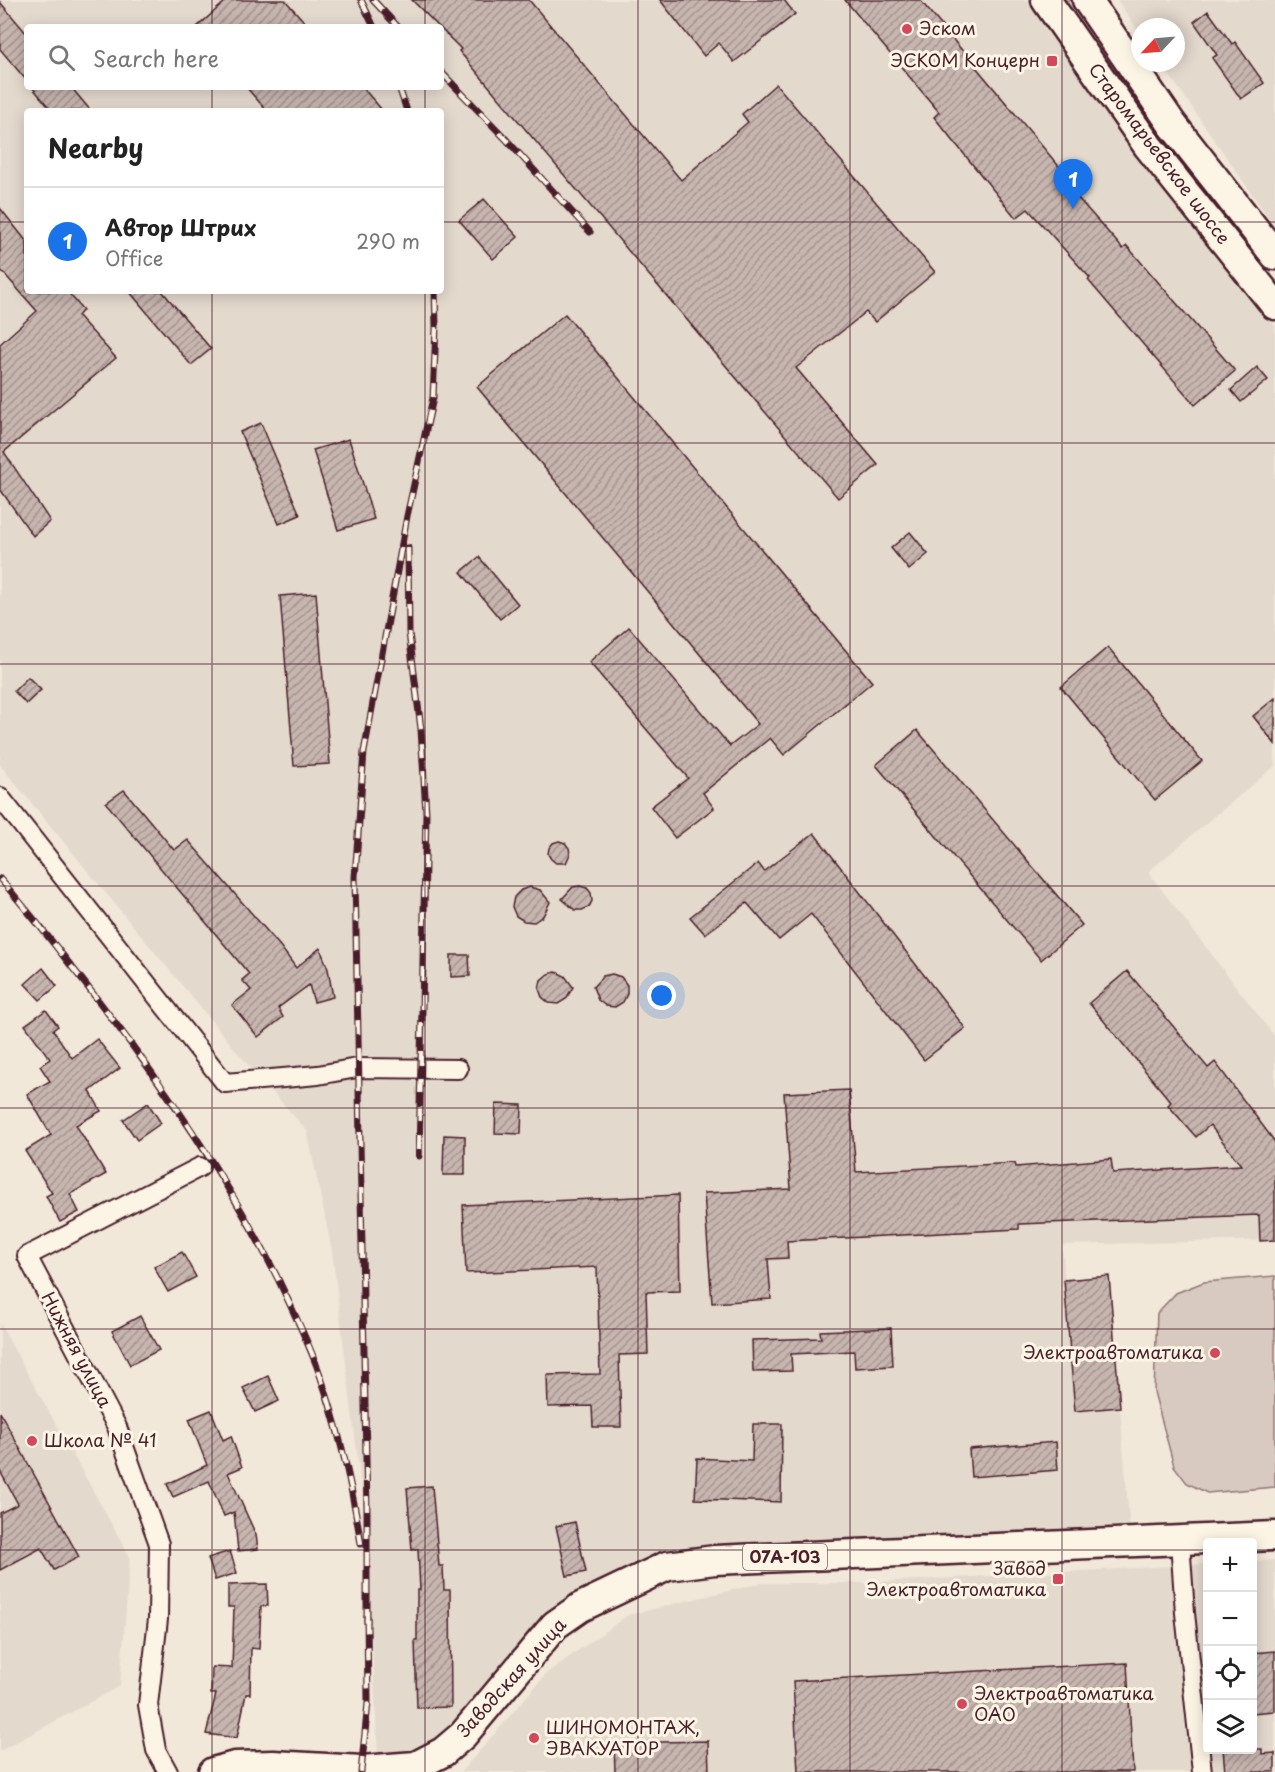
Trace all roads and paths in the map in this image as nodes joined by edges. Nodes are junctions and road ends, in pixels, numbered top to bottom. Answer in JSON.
{"nodes":[{"id":1,"x":1046,"y":0,"type":"edge"},
{"id":2,"x":1087,"y":0,"type":"edge"},
{"id":3,"x":1275,"y":255,"type":"edge"},
{"id":4,"x":1275,"y":305,"type":"edge"},
{"id":5,"x":0,"y":797,"type":"edge"},
{"id":6,"x":458,"y":1069,"type":"dead end"},
{"id":7,"x":200,"y":1167,"type":"dead end"},
{"id":8,"x":1275,"y":1536,"type":"edge"},
{"id":9,"x":1180,"y":1540,"type":"junction"},
{"id":10,"x":168,"y":1772,"type":"edge"},
{"id":11,"x":213,"y":1772,"type":"edge"},
{"id":12,"x":1202,"y":1772,"type":"edge"}],
"edges":[{"from":1,"to":4,"type":"main road","name":"Старомарьевское шоссе"},
{"from":2,"to":3,"type":"main road","name":"Старомарьевское шоссе"},
{"from":5,"to":6,"type":"street"},
{"from":7,"to":10,"type":"street","name":"Нижняя улица"},
{"from":8,"to":9,"type":"main road","name":"Заводская улица","number":"07А-103"},
{"from":9,"to":11,"type":"main road","name":"Заводская улица","number":"07А-103"},
{"from":9,"to":12,"type":"street"}]}
